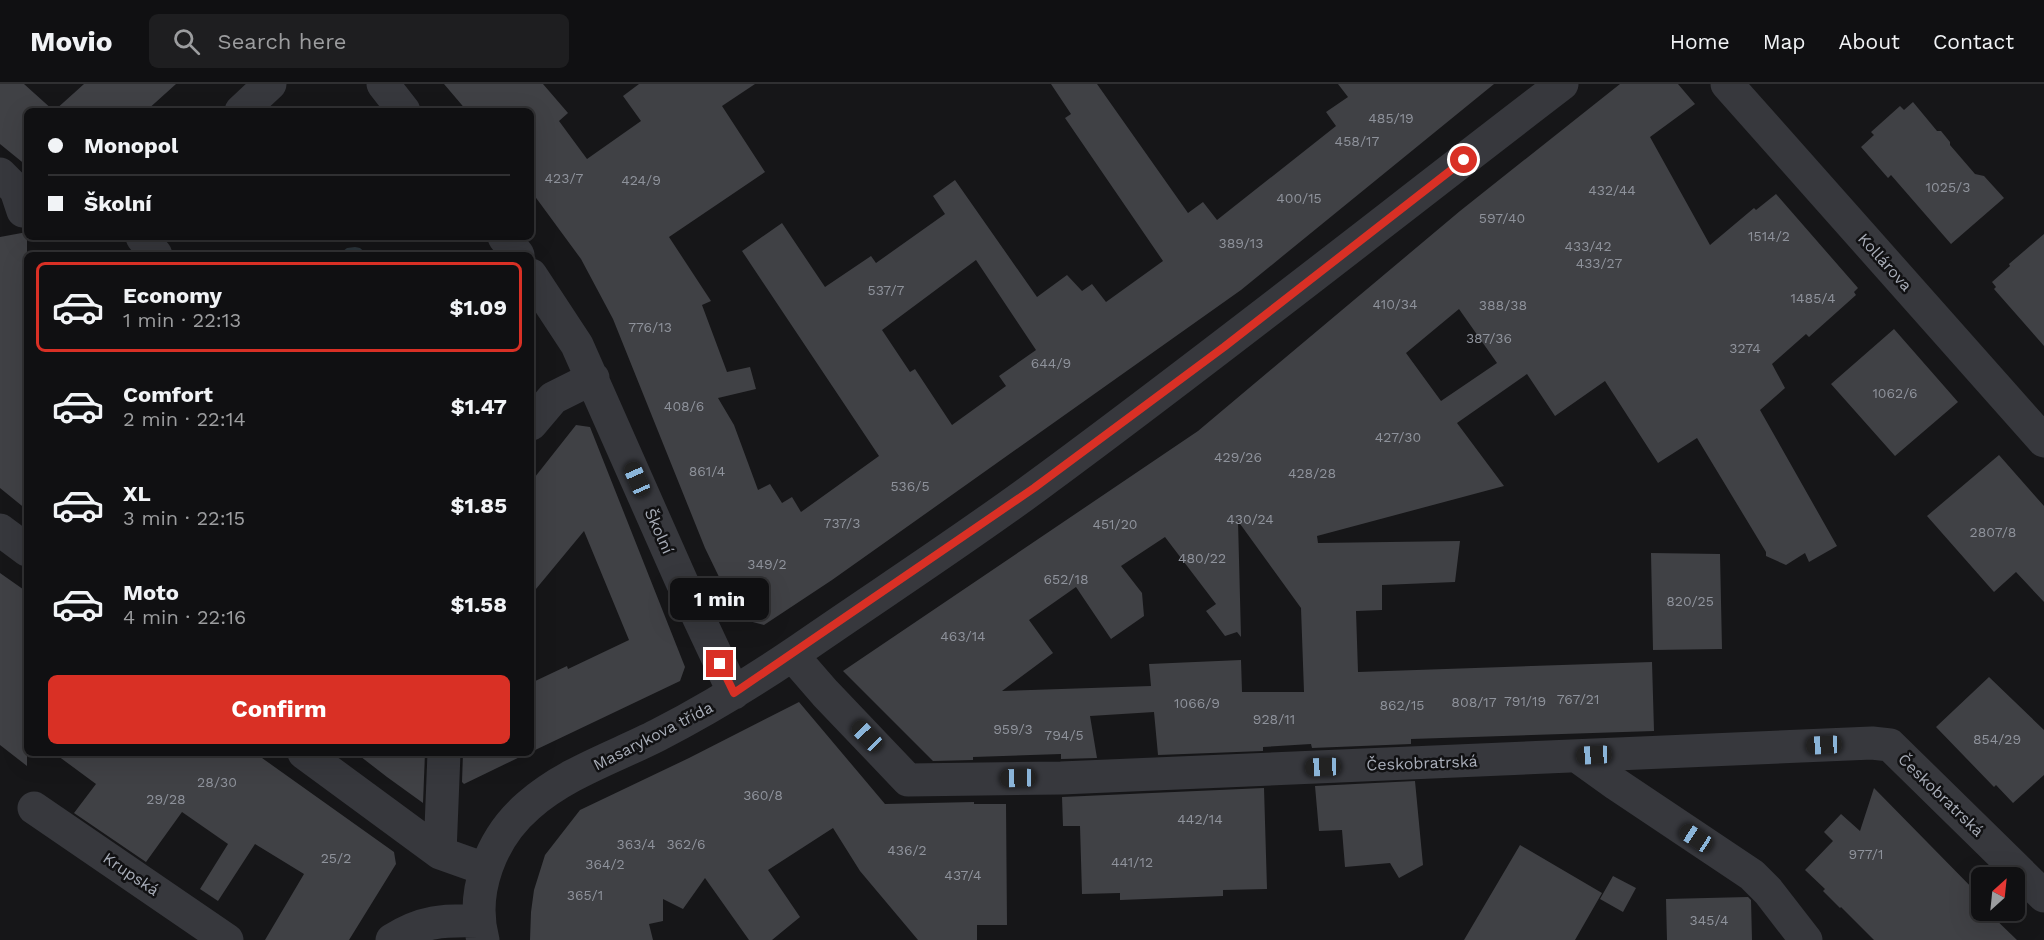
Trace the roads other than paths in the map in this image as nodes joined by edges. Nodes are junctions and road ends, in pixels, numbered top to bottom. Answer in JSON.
{"nodes":[{"id":1,"x":270,"y":84,"type":"edge"},
{"id":2,"x":383,"y":84,"type":"edge"},
{"id":3,"x":1562,"y":84,"type":"edge"},
{"id":4,"x":1727,"y":84,"type":"edge"},
{"id":5,"x":244,"y":108,"type":"edge"},
{"id":6,"x":402,"y":108,"type":"edge"},
{"id":7,"x":0,"y":174,"type":"edge"},
{"id":8,"x":17,"y":213,"type":"edge"},
{"id":9,"x":144,"y":240,"type":"edge"},
{"id":10,"x":506,"y":240,"type":"edge"},
{"id":11,"x":154,"y":252,"type":"edge"},
{"id":12,"x":516,"y":252,"type":"edge"},
{"id":13,"x":534,"y":280,"type":"edge"},
{"id":14,"x":592,"y":378,"type":"junction"},
{"id":15,"x":534,"y":420,"type":"edge"},
{"id":16,"x":2044,"y":441,"type":"edge"},
{"id":17,"x":0,"y":530,"type":"edge"},
{"id":18,"x":24,"y":548,"type":"edge"},
{"id":19,"x":792,"y":655,"type":"junction"},
{"id":20,"x":734,"y":693,"type":"junction"},
{"id":21,"x":308,"y":756,"type":"edge"},
{"id":22,"x":444,"y":756,"type":"edge"},
{"id":23,"x":1577,"y":756,"type":"junction"},
{"id":24,"x":34,"y":808,"type":"dead end"},
{"id":25,"x":440,"y":853,"type":"junction"},
{"id":26,"x":486,"y":869,"type":"junction"},
{"id":27,"x":2044,"y":896,"type":"edge"},
{"id":28,"x":481,"y":931,"type":"edge"},
{"id":29,"x":227,"y":940,"type":"edge"},
{"id":30,"x":392,"y":940,"type":"edge"},
{"id":31,"x":1806,"y":940,"type":"edge"}],
"edges":[{"from":1,"to":5,"type":"street"},
{"from":2,"to":6,"type":"street"},
{"from":3,"to":19,"type":"street","name":"Masarykova třída"},
{"from":4,"to":16,"type":"street","name":"Kollárova"},
{"from":7,"to":8,"type":"street"},
{"from":9,"to":11,"type":"street"},
{"from":10,"to":12,"type":"street"},
{"from":13,"to":14,"type":"street","name":"Školní"},
{"from":14,"to":15,"type":"street"},
{"from":14,"to":20,"type":"street","name":"Školní"},
{"from":17,"to":18,"type":"street"},
{"from":19,"to":20,"type":"street","name":"Masarykova třída"},
{"from":19,"to":23,"type":"street","name":"Českobratrská"},
{"from":20,"to":26,"type":"street","name":"Masarykova třída"},
{"from":21,"to":25,"type":"street"},
{"from":22,"to":25,"type":"street"},
{"from":23,"to":27,"type":"street","name":"Českobratrská"},
{"from":23,"to":31,"type":"street"},
{"from":24,"to":29,"type":"street","name":"Krupská"},
{"from":25,"to":26,"type":"street"},
{"from":26,"to":28,"type":"street","name":"Masarykova třída"},
{"from":28,"to":30,"type":"street"}]}
